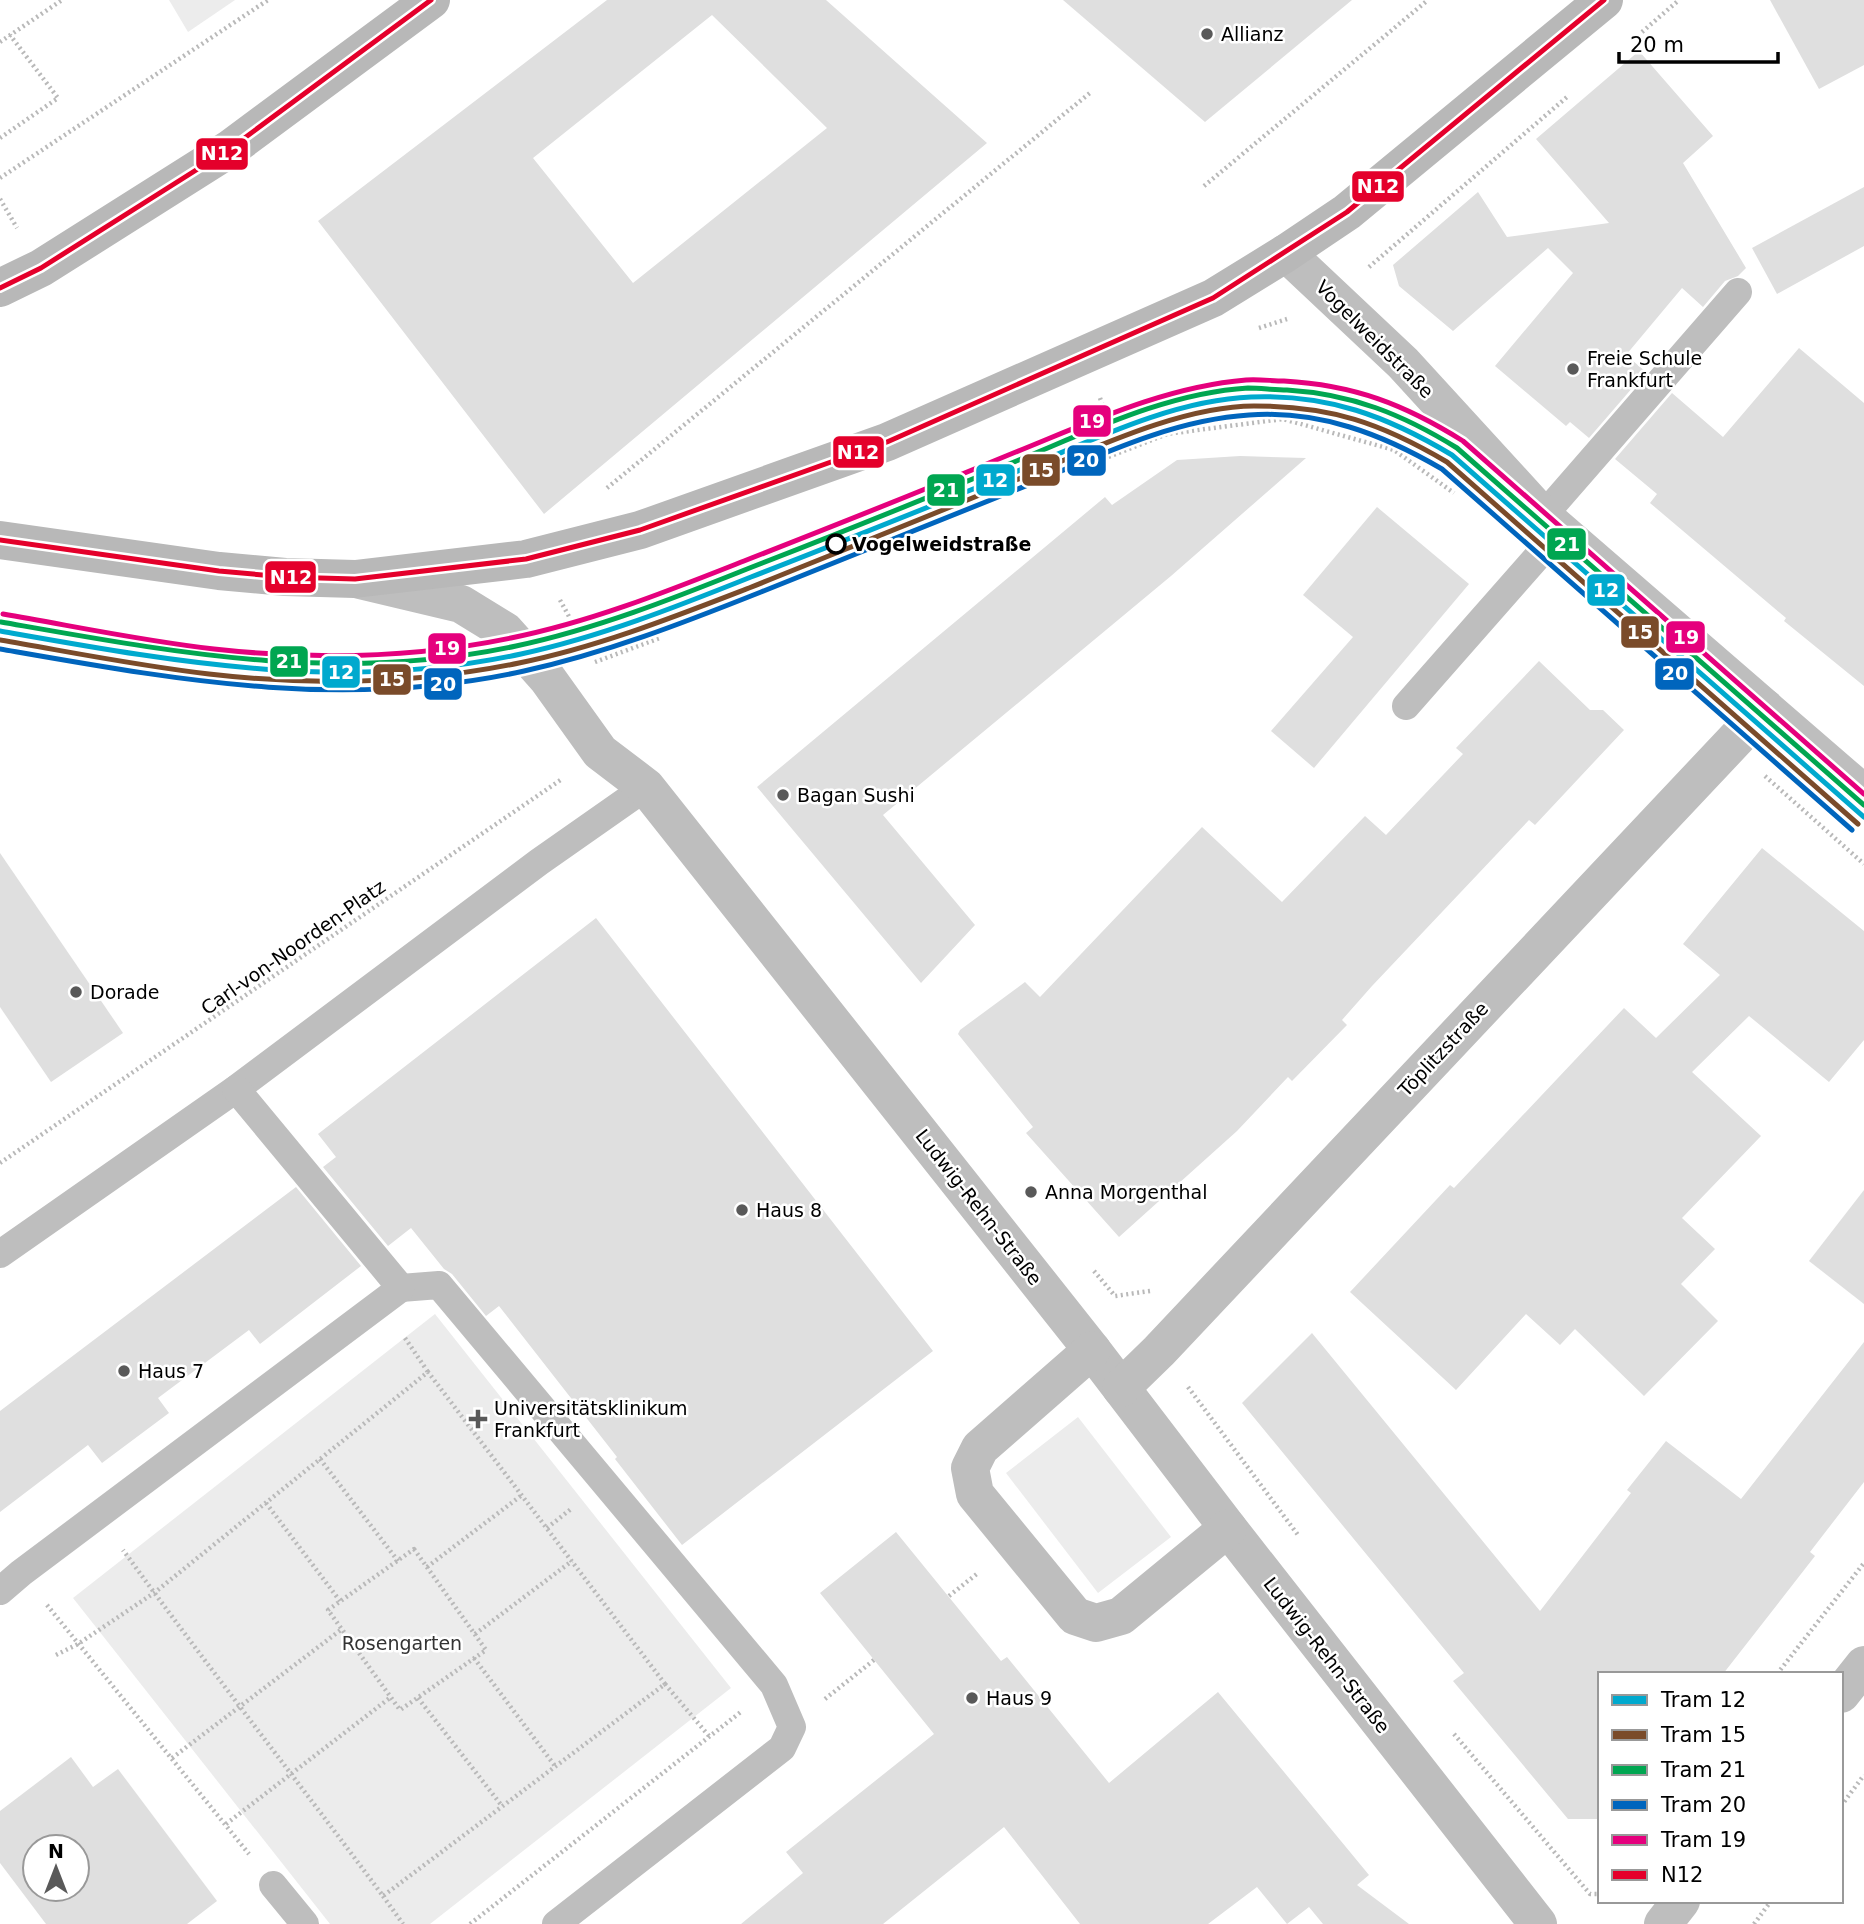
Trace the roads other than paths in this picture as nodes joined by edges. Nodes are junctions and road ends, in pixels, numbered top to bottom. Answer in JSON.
{"nodes":[{"id":1,"x":431,"y":0,"type":"edge"},
{"id":2,"x":1604,"y":0,"type":"edge"},
{"id":3,"x":1286,"y":253,"type":"junction"},
{"id":4,"x":0,"y":288,"type":"edge"},
{"id":5,"x":1738,"y":292,"type":"dead end"},
{"id":6,"x":1551,"y":523,"type":"junction"},
{"id":7,"x":0,"y":540,"type":"edge"},
{"id":8,"x":355,"y":579,"type":"junction"},
{"id":9,"x":1406,"y":706,"type":"dead end"},
{"id":10,"x":1765,"y":708,"type":"junction"},
{"id":11,"x":646,"y":787,"type":"junction"},
{"id":12,"x":1864,"y":794,"type":"edge"},
{"id":13,"x":236,"y":1089,"type":"junction"},
{"id":14,"x":0,"y":1254,"type":"edge"},
{"id":15,"x":401,"y":1288,"type":"junction"},
{"id":16,"x":1092,"y":1350,"type":"junction"},
{"id":17,"x":1121,"y":1388,"type":"junction"},
{"id":18,"x":1228,"y":1528,"type":"junction"},
{"id":19,"x":10,"y":1582,"type":"edge"},
{"id":20,"x":1864,"y":1665,"type":"edge"},
{"id":21,"x":1843,"y":1691,"type":"edge"},
{"id":22,"x":273,"y":1885,"type":"road end"},
{"id":23,"x":1679,"y":1903,"type":"edge"},
{"id":24,"x":305,"y":1924,"type":"edge"},
{"id":25,"x":556,"y":1924,"type":"edge"},
{"id":26,"x":1538,"y":1924,"type":"edge"},
{"id":27,"x":1663,"y":1924,"type":"edge"}],
"edges":[{"from":1,"to":4,"type":"main road"},
{"from":2,"to":3,"type":"main road"},
{"from":3,"to":6,"type":"street","name":"Vogelweidstraße"},
{"from":3,"to":8,"type":"main road"},
{"from":5,"to":6,"type":"lane"},
{"from":6,"to":9,"type":"lane"},
{"from":6,"to":10,"type":"street","name":"Vogelweidstraße"},
{"from":7,"to":8,"type":"main road"},
{"from":8,"to":11,"type":"street","name":"Ludwig-Rehn-Straße"},
{"from":10,"to":12,"type":"street","name":"Vogelweidstraße"},
{"from":10,"to":17,"type":"street","name":"Töplitzstraße"},
{"from":11,"to":13,"type":"lane"},
{"from":11,"to":16,"type":"street","name":"Ludwig-Rehn-Straße"},
{"from":13,"to":14,"type":"lane"},
{"from":13,"to":15,"type":"lane"},
{"from":15,"to":19,"type":"lane"},
{"from":15,"to":25,"type":"lane"},
{"from":16,"to":17,"type":"street","name":"Ludwig-Rehn-Straße"},
{"from":16,"to":18,"type":"street"},
{"from":17,"to":18,"type":"street","name":"Ludwig-Rehn-Straße"},
{"from":18,"to":26,"type":"street","name":"Ludwig-Rehn-Straße"},
{"from":20,"to":21,"type":"street"},
{"from":22,"to":24,"type":"lane"},
{"from":23,"to":27,"type":"street"}]}
